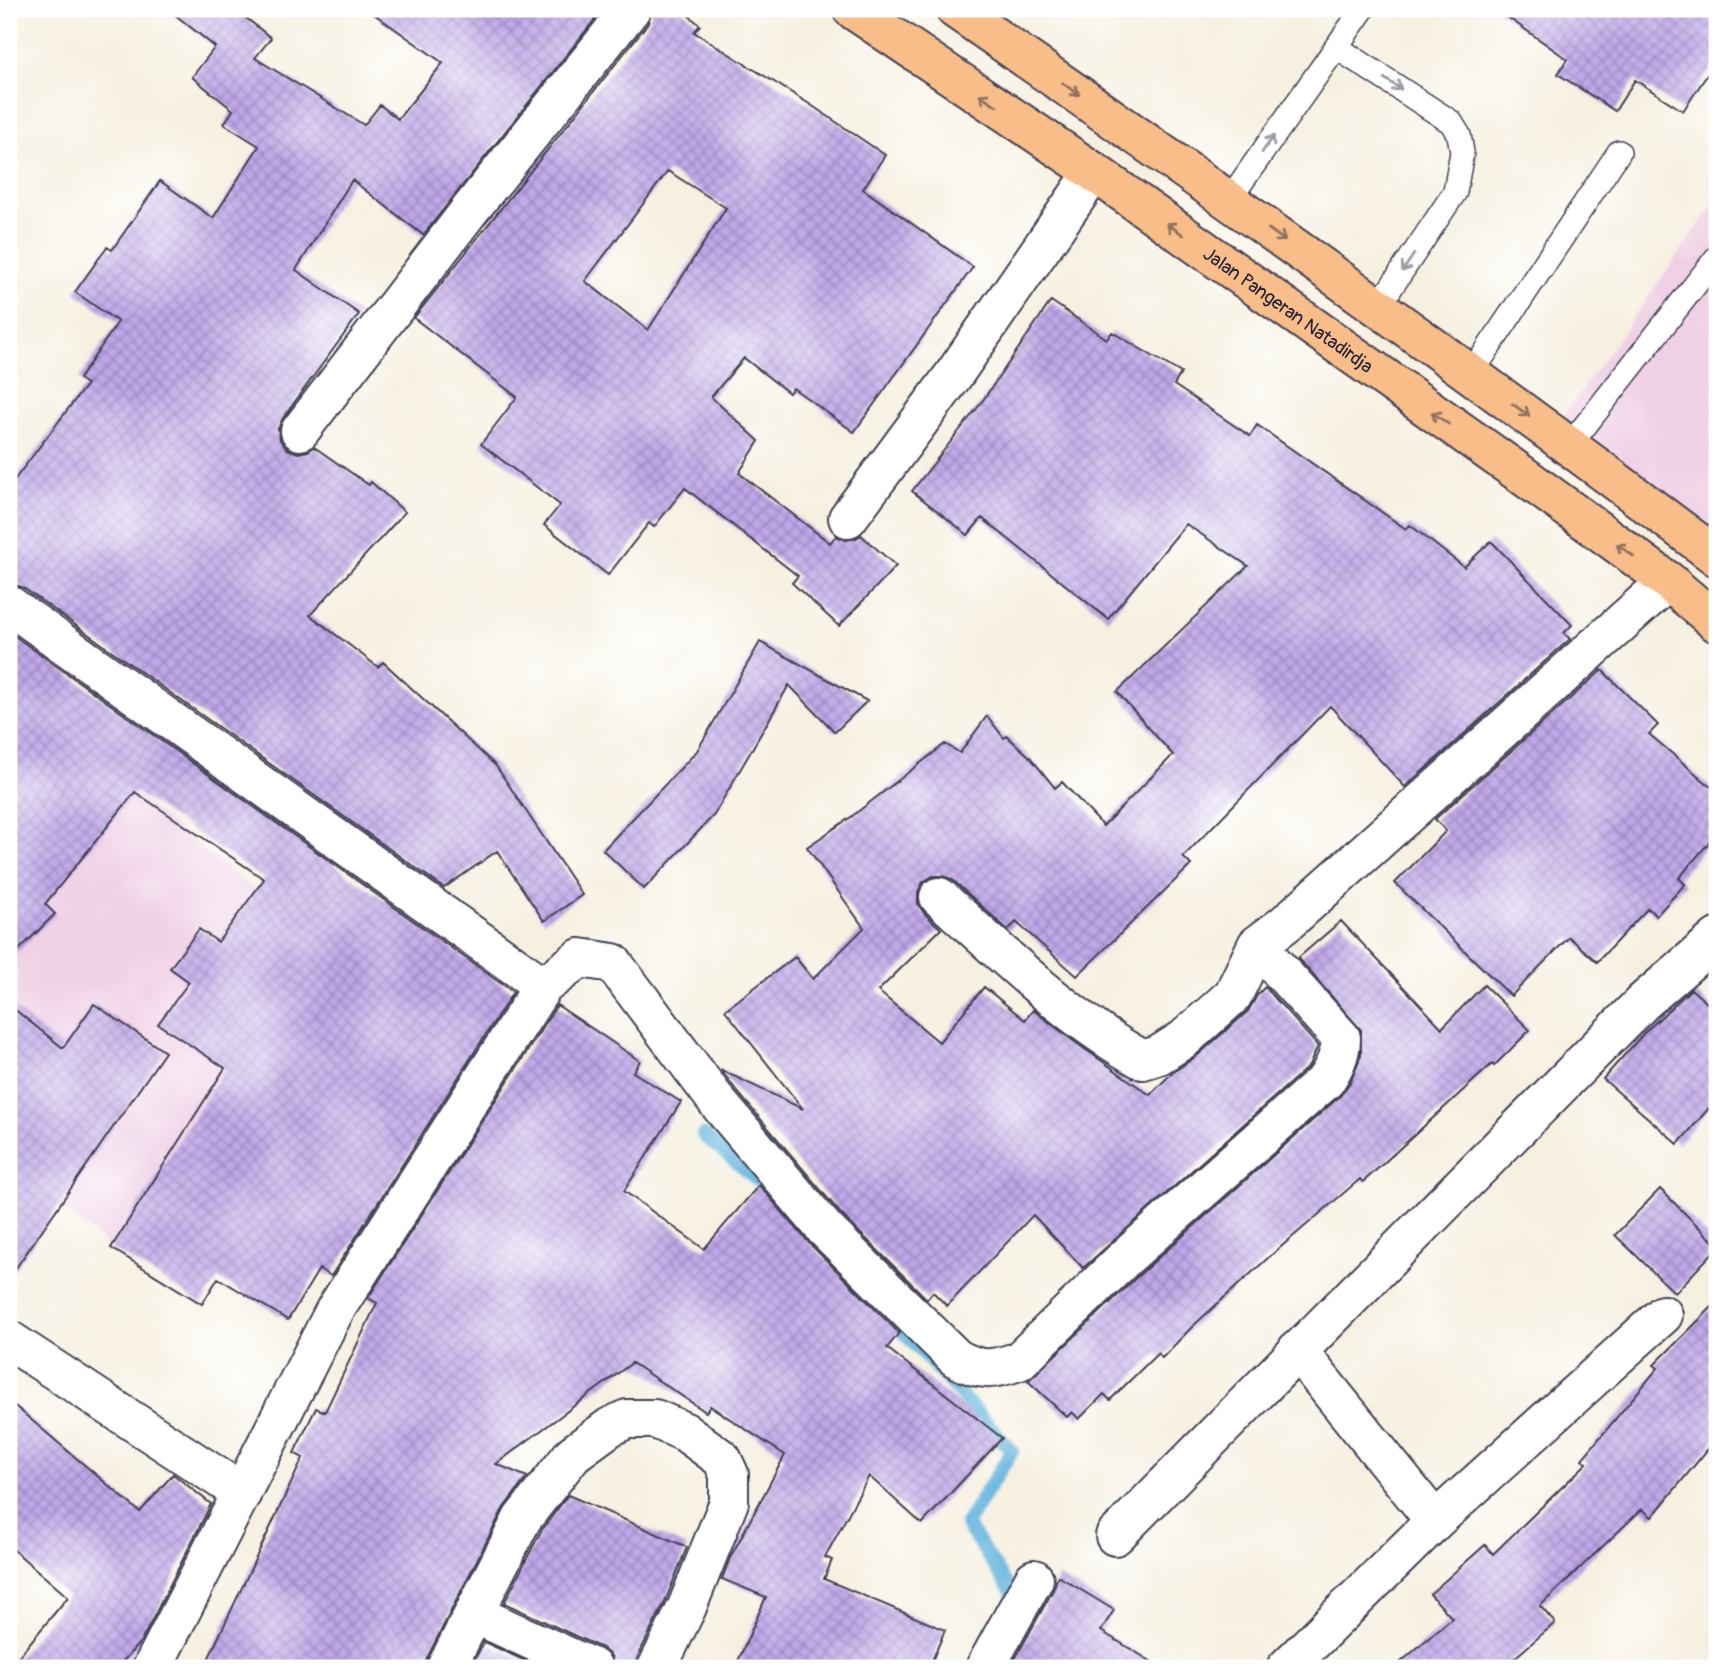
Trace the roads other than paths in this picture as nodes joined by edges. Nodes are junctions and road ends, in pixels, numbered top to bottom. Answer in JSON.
{"nodes":[{"id":1,"x":631,"y":9,"type":"edge"},
{"id":2,"x":852,"y":9,"type":"edge"},
{"id":3,"x":955,"y":9,"type":"edge"},
{"id":4,"x":1363,"y":9,"type":"edge"},
{"id":5,"x":1336,"y":47,"type":"junction"},
{"id":6,"x":1619,"y":152,"type":"dead end"},
{"id":7,"x":1094,"y":172,"type":"junction"},
{"id":8,"x":1229,"y":200,"type":"junction"},
{"id":9,"x":1717,"y":257,"type":"edge"},
{"id":10,"x":1378,"y":307,"type":"junction"},
{"id":11,"x":1471,"y":374,"type":"junction"},
{"id":12,"x":300,"y":431,"type":"dead end"},
{"id":13,"x":1570,"y":445,"type":"junction"},
{"id":14,"x":848,"y":518,"type":"dead end"},
{"id":15,"x":1717,"y":557,"type":"edge"},
{"id":16,"x":1668,"y":581,"type":"junction"},
{"id":17,"x":9,"y":605,"type":"edge"},
{"id":18,"x":1717,"y":623,"type":"edge"},
{"id":19,"x":939,"y":897,"type":"dead end"},
{"id":20,"x":1717,"y":938,"type":"edge"},
{"id":21,"x":1257,"y":945,"type":"junction"},
{"id":22,"x":543,"y":986,"type":"junction"},
{"id":23,"x":1663,"y":1315,"type":"dead end"},
{"id":24,"x":9,"y":1340,"type":"edge"},
{"id":25,"x":1297,"y":1350,"type":"junction"},
{"id":26,"x":242,"y":1493,"type":"junction"},
{"id":27,"x":1435,"y":1521,"type":"junction"},
{"id":28,"x":1115,"y":1536,"type":"dead end"},
{"id":29,"x":1034,"y":1579,"type":"dead end"},
{"id":30,"x":474,"y":1614,"type":"junction"},
{"id":31,"x":152,"y":1668,"type":"edge"},
{"id":32,"x":446,"y":1668,"type":"edge"},
{"id":33,"x":593,"y":1668,"type":"edge"},
{"id":34,"x":657,"y":1668,"type":"edge"},
{"id":35,"x":985,"y":1668,"type":"edge"},
{"id":36,"x":1286,"y":1668,"type":"edge"}],
"edges":[{"from":1,"to":12,"type":"street"},
{"from":7,"to":2,"type":"main road","name":"Jalan Pangeran Natadirdja","one_way":true},
{"from":3,"to":8,"type":"main road","one_way":true},
{"from":4,"to":5,"type":"lane"},
{"from":8,"to":5,"type":"lane","one_way":true},
{"from":5,"to":10,"type":"lane","one_way":true},
{"from":6,"to":11,"type":"lane"},
{"from":7,"to":14,"type":"street"},
{"from":16,"to":7,"type":"main road","name":"Jalan Pangeran Natadirdja","one_way":true},
{"from":8,"to":10,"type":"main road","one_way":true},
{"from":9,"to":13,"type":"lane"},
{"from":10,"to":11,"type":"main road"},
{"from":11,"to":13,"type":"main road","one_way":true},
{"from":13,"to":15,"type":"main road"},
{"from":16,"to":18,"type":"main road","name":"Jalan Pangeran Natadirdja"},
{"from":16,"to":21,"type":"street"},
{"from":17,"to":22,"type":"street"},
{"from":19,"to":21,"type":"street"},
{"from":20,"to":25,"type":"street"},
{"from":21,"to":22,"type":"street"},
{"from":22,"to":26,"type":"street"},
{"from":23,"to":27,"type":"street"},
{"from":24,"to":26,"type":"street"},
{"from":25,"to":27,"type":"street"},
{"from":25,"to":28,"type":"street"},
{"from":26,"to":31,"type":"street"},
{"from":27,"to":36,"type":"street"},
{"from":29,"to":35,"type":"street"},
{"from":30,"to":32,"type":"street"},
{"from":30,"to":33,"type":"street"},
{"from":30,"to":34,"type":"street"}]}
